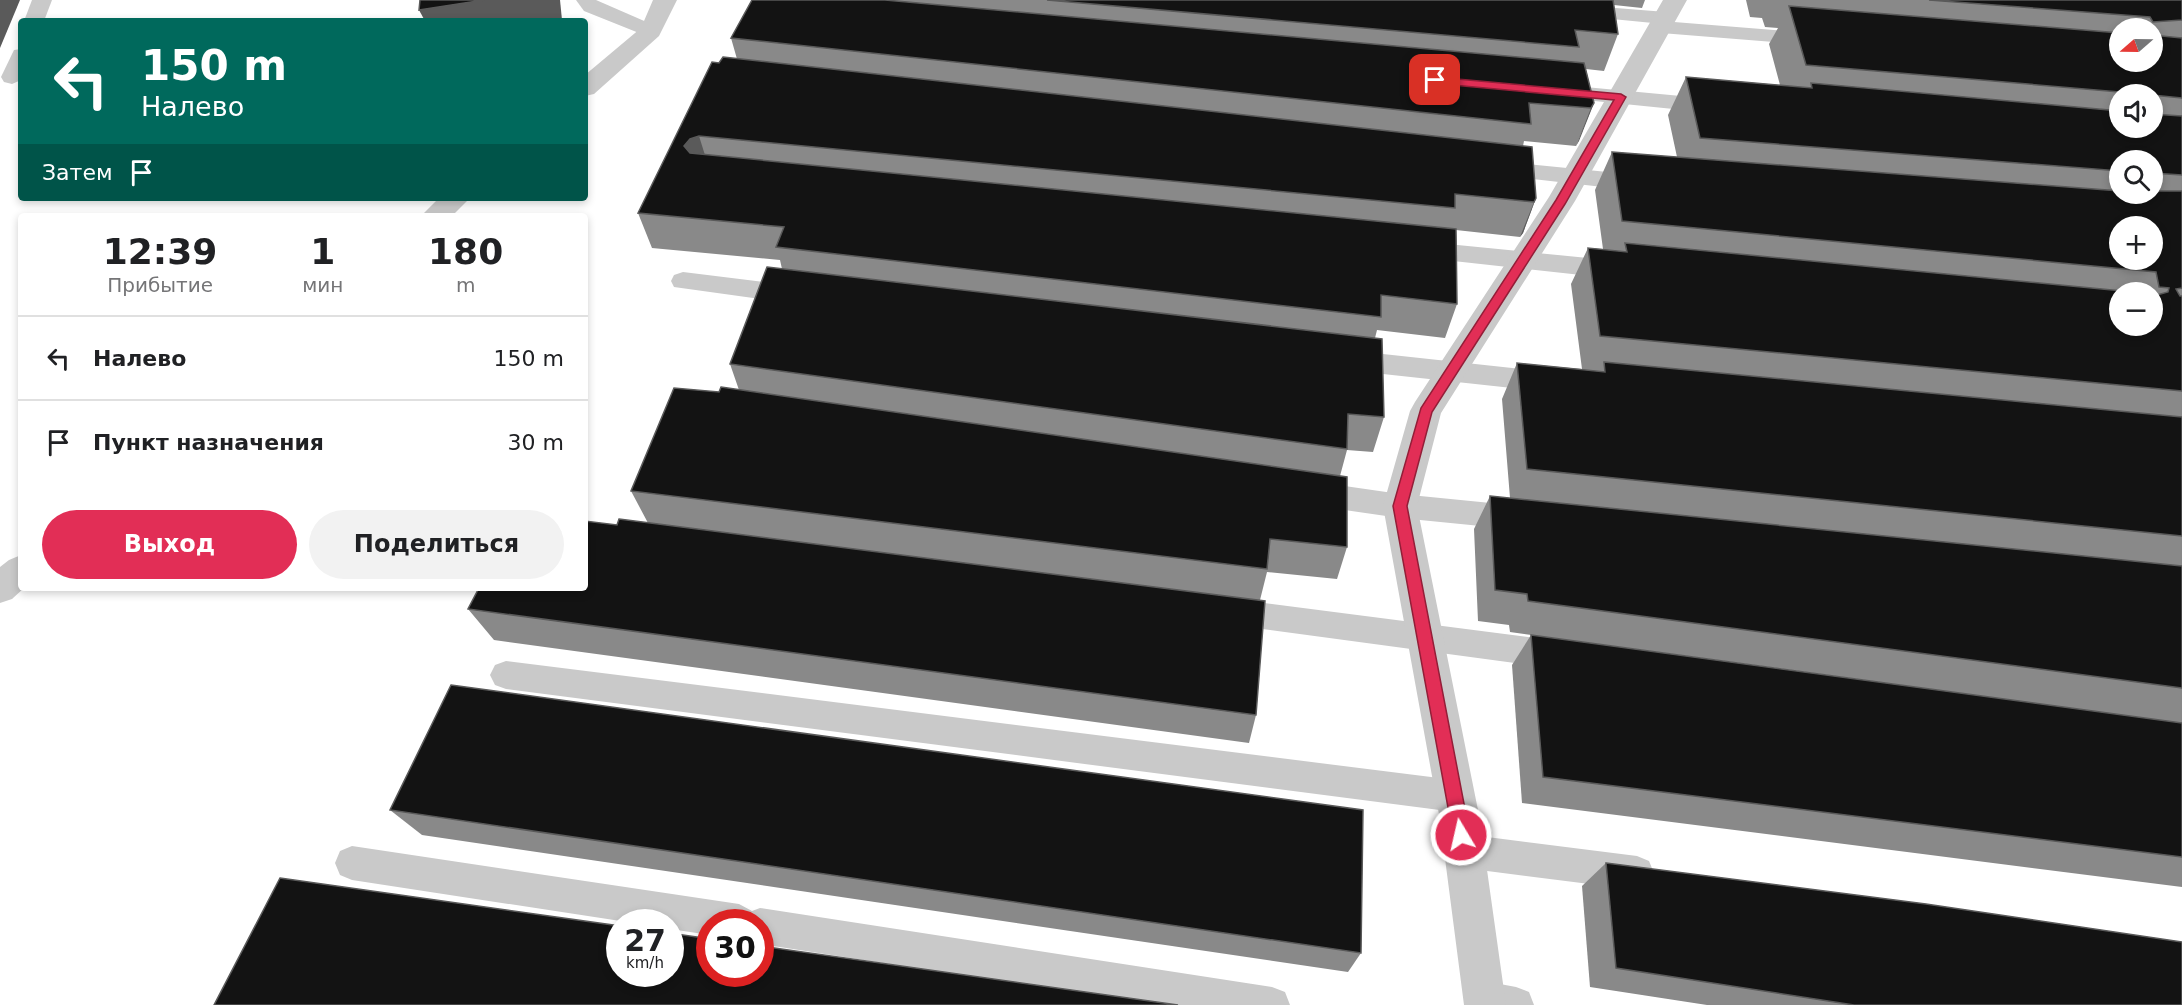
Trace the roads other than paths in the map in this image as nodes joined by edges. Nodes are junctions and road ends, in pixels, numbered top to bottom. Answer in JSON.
{"nodes":[{"id":1,"x":42,"y":0,"type":"edge"},
{"id":2,"x":586,"y":0,"type":"edge"},
{"id":3,"x":665,"y":0,"type":"edge"},
{"id":4,"x":1563,"y":10,"type":"edge"},
{"id":5,"x":1667,"y":15,"type":"edge"},
{"id":6,"x":35,"y":18,"type":"edge"},
{"id":7,"x":651,"y":32,"type":"junction"},
{"id":8,"x":1827,"y":40,"type":"edge"},
{"id":9,"x":18,"y":62,"type":"edge"},
{"id":10,"x":12,"y":77,"type":"dead end"},
{"id":11,"x":588,"y":85,"type":"edge"},
{"id":12,"x":1538,"y":90,"type":"edge"},
{"id":13,"x":1621,"y":97,"type":"junction"},
{"id":14,"x":1728,"y":107,"type":"edge"},
{"id":15,"x":1479,"y":167,"type":"edge"},
{"id":16,"x":1574,"y":178,"type":"junction"},
{"id":17,"x":1657,"y":184,"type":"edge"},
{"id":18,"x":452,"y":201,"type":"edge"},
{"id":19,"x":438,"y":213,"type":"edge"},
{"id":20,"x":1393,"y":248,"type":"edge"},
{"id":21,"x":1523,"y":261,"type":"junction"},
{"id":22,"x":1642,"y":273,"type":"edge"},
{"id":23,"x":683,"y":281,"type":"dead end"},
{"id":24,"x":825,"y":298,"type":"edge"},
{"id":25,"x":1321,"y":357,"type":"edge"},
{"id":26,"x":1451,"y":372,"type":"junction"},
{"id":27,"x":1569,"y":384,"type":"edge"},
{"id":28,"x":1283,"y":489,"type":"edge"},
{"id":29,"x":1400,"y":506,"type":"junction"},
{"id":30,"x":1542,"y":521,"type":"edge"},
{"id":31,"x":18,"y":573,"type":"edge"},
{"id":32,"x":0,"y":588,"type":"edge"},
{"id":33,"x":1201,"y":608,"type":"edge"},
{"id":34,"x":1425,"y":637,"type":"junction"},
{"id":35,"x":1591,"y":659,"type":"edge"},
{"id":36,"x":506,"y":675,"type":"dead end"},
{"id":37,"x":1455,"y":796,"type":"junction"},
{"id":38,"x":1464,"y":851,"type":"junction"},
{"id":39,"x":352,"y":862,"type":"dead end"},
{"id":40,"x":1664,"y":877,"type":"edge"},
{"id":41,"x":696,"y":915,"type":"edge"},
{"id":42,"x":774,"y":928,"type":"edge"},
{"id":43,"x":1495,"y":1003,"type":"edge"},
{"id":44,"x":1272,"y":1005,"type":"edge"}],
"edges":[{"from":1,"to":6,"type":"lane"},
{"from":2,"to":7,"type":"lane"},
{"from":3,"to":7,"type":"street"},
{"from":4,"to":5,"type":"lane"},
{"from":5,"to":8,"type":"lane"},
{"from":5,"to":13,"type":"street"},
{"from":7,"to":11,"type":"street"},
{"from":9,"to":10,"type":"lane"},
{"from":12,"to":13,"type":"lane"},
{"from":13,"to":14,"type":"lane"},
{"from":13,"to":16,"type":"street"},
{"from":15,"to":16,"type":"lane"},
{"from":16,"to":17,"type":"lane"},
{"from":16,"to":21,"type":"street"},
{"from":18,"to":19,"type":"street"},
{"from":20,"to":21,"type":"lane"},
{"from":21,"to":22,"type":"lane"},
{"from":21,"to":26,"type":"street"},
{"from":23,"to":24,"type":"lane"},
{"from":25,"to":26,"type":"lane"},
{"from":26,"to":27,"type":"lane"},
{"from":26,"to":29,"type":"street"},
{"from":28,"to":29,"type":"lane"},
{"from":29,"to":30,"type":"lane"},
{"from":29,"to":34,"type":"street"},
{"from":31,"to":32,"type":"street"},
{"from":33,"to":34,"type":"lane"},
{"from":34,"to":35,"type":"lane"},
{"from":34,"to":37,"type":"street"},
{"from":36,"to":37,"type":"lane"},
{"from":37,"to":38,"type":"street"},
{"from":38,"to":40,"type":"lane"},
{"from":38,"to":43,"type":"street"},
{"from":39,"to":41,"type":"lane"},
{"from":42,"to":44,"type":"lane"}]}
